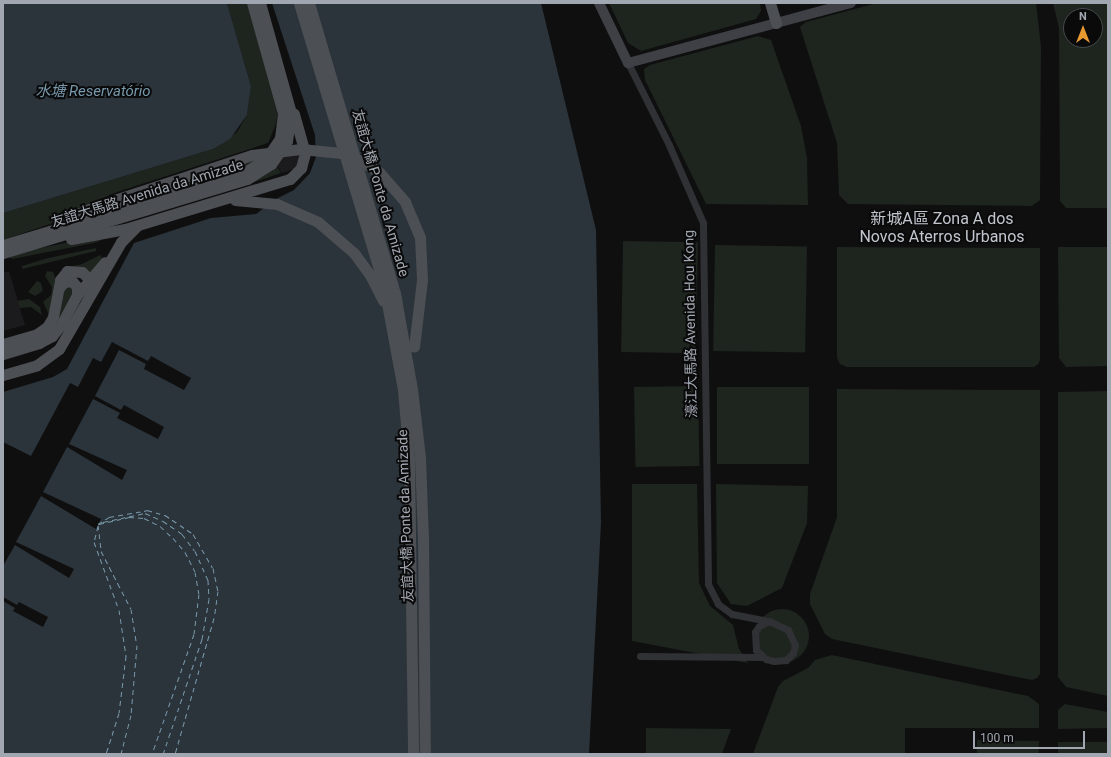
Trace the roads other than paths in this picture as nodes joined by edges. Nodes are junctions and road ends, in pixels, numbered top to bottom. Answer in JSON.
{"nodes":[{"id":1,"x":252,"y":3,"type":"edge"},
{"id":2,"x":260,"y":3,"type":"edge"},
{"id":3,"x":299,"y":3,"type":"edge"},
{"id":4,"x":309,"y":3,"type":"edge"},
{"id":5,"x":599,"y":3,"type":"edge"},
{"id":6,"x":770,"y":3,"type":"edge"},
{"id":7,"x":851,"y":3,"type":"edge"},
{"id":8,"x":776,"y":23,"type":"junction"},
{"id":9,"x":628,"y":63,"type":"junction"},
{"id":10,"x":290,"y":102,"type":"junction"},
{"id":11,"x":220,"y":200,"type":"junction"},
{"id":12,"x":143,"y":223,"type":"junction"},
{"id":13,"x":3,"y":245,"type":"edge"},
{"id":14,"x":17,"y":245,"type":"junction"},
{"id":15,"x":119,"y":246,"type":"junction"},
{"id":16,"x":3,"y":253,"type":"edge"},
{"id":17,"x":89,"y":280,"type":"junction"},
{"id":18,"x":59,"y":288,"type":"junction"},
{"id":19,"x":77,"y":295,"type":"junction"},
{"id":20,"x":88,"y":299,"type":"junction"},
{"id":21,"x":395,"y":338,"type":"junction"},
{"id":22,"x":3,"y":344,"type":"edge"},
{"id":23,"x":3,"y":354,"type":"edge"},
{"id":24,"x":3,"y":375,"type":"edge"},
{"id":25,"x":412,"y":390,"type":"junction"},
{"id":26,"x":770,"y":621,"type":"junction"},
{"id":27,"x":640,"y":656,"type":"dead end"},
{"id":28,"x":762,"y":656,"type":"junction"},
{"id":29,"x":413,"y":754,"type":"edge"},
{"id":30,"x":425,"y":754,"type":"edge"}],
"edges":[{"from":1,"to":14,"type":"main road","name":"友誼大馬路 Avenida da Amizade"},
{"from":2,"to":10,"type":"main road","name":"友誼大馬路 Avenida da Amizade"},
{"from":3,"to":21,"type":"main road","name":"友誼大橋 Ponte da Amizade"},
{"from":4,"to":25,"type":"main road","name":"友誼大橋 Ponte da Amizade"},
{"from":5,"to":9,"type":"main road","name":"濠江大馬路 Avenida Hou Kong"},
{"from":6,"to":8,"type":"main road"},
{"from":7,"to":8,"type":"main road"},
{"from":8,"to":9,"type":"main road"},
{"from":9,"to":26,"type":"street","name":"濠江大馬路 Avenida Hou Kong"},
{"from":10,"to":11,"type":"main road"},
{"from":10,"to":14,"type":"main road","name":"友誼大馬路 Avenida da Amizade"},
{"from":11,"to":12,"type":"main road"},
{"from":11,"to":21,"type":"main road"},
{"from":12,"to":14,"type":"main road"},
{"from":12,"to":15,"type":"main road"},
{"from":13,"to":14,"type":"main road","name":"友誼大馬路 Avenida da Amizade"},
{"from":14,"to":16,"type":"main road","name":"友誼大馬路 Avenida da Amizade"},
{"from":14,"to":25,"type":"main road","bridge":true},
{"from":15,"to":17,"type":"main road"},
{"from":15,"to":20,"type":"main road"},
{"from":17,"to":18,"type":"main road"},
{"from":17,"to":19,"type":"main road"},
{"from":17,"to":20,"type":"main road"},
{"from":18,"to":19,"type":"main road"},
{"from":18,"to":22,"type":"main road"},
{"from":19,"to":23,"type":"main road"},
{"from":20,"to":24,"type":"main road"},
{"from":21,"to":29,"type":"main road","name":"友誼大橋 Ponte da Amizade"},
{"from":25,"to":30,"type":"main road","name":"友誼大橋 Ponte da Amizade"},
{"from":26,"to":28,"type":"street"},
{"from":26,"to":28,"type":"street"},
{"from":27,"to":28,"type":"street"}]}
